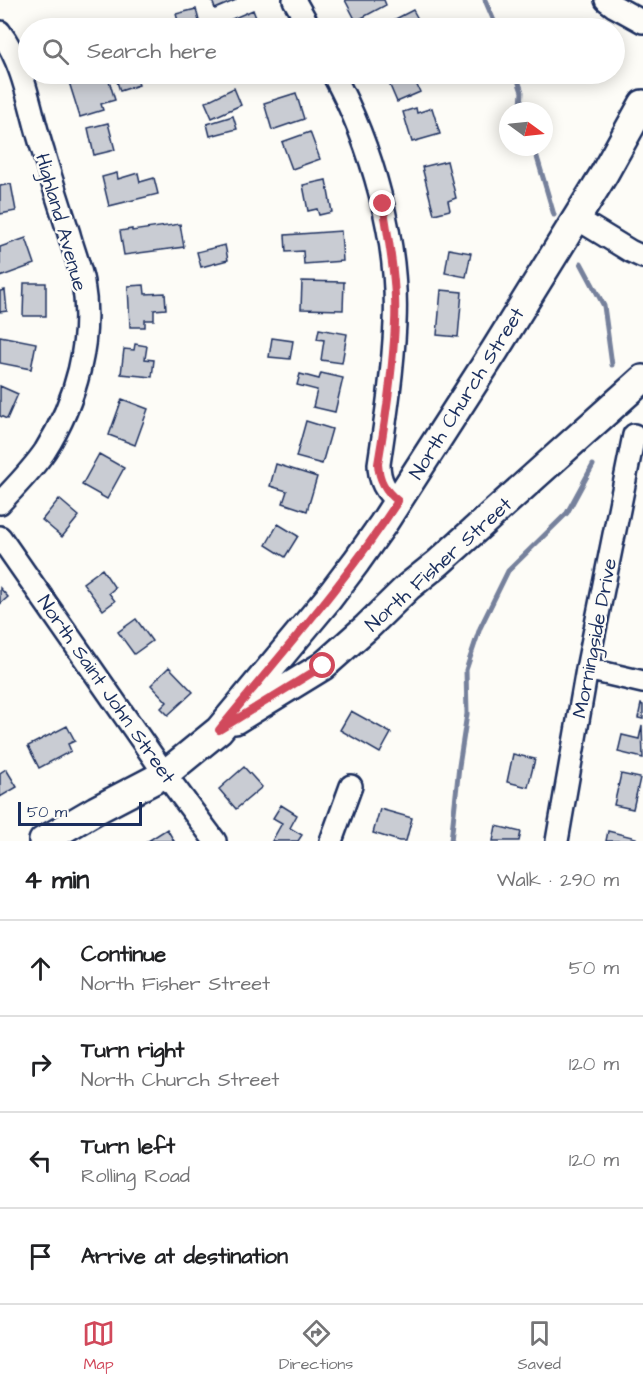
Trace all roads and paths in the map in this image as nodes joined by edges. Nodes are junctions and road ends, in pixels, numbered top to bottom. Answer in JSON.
{"nodes":[{"id":1,"x":294,"y":0,"type":"edge"},
{"id":2,"x":606,"y":0,"type":"edge"},
{"id":3,"x":304,"y":18,"type":"edge"},
{"id":4,"x":643,"y":22,"type":"edge"},
{"id":5,"x":0,"y":32,"type":"edge"},
{"id":6,"x":18,"y":69,"type":"edge"},
{"id":7,"x":24,"y":84,"type":"edge"},
{"id":8,"x":339,"y":84,"type":"edge"},
{"id":9,"x":641,"y":111,"type":"edge"},
{"id":10,"x":576,"y":218,"type":"junction"},
{"id":11,"x":643,"y":257,"type":"edge"},
{"id":12,"x":643,"y":379,"type":"edge"},
{"id":13,"x":634,"y":435,"type":"dead end"},
{"id":14,"x":398,"y":501,"type":"junction"},
{"id":15,"x":0,"y":502,"type":"edge"},
{"id":16,"x":0,"y":537,"type":"edge"},
{"id":17,"x":587,"y":669,"type":"junction"},
{"id":18,"x":643,"y":682,"type":"edge"},
{"id":19,"x":219,"y":730,"type":"junction"},
{"id":20,"x":165,"y":774,"type":"junction"},
{"id":21,"x":351,"y":786,"type":"dead end"},
{"id":22,"x":43,"y":841,"type":"edge"},
{"id":23,"x":215,"y":841,"type":"edge"},
{"id":24,"x":331,"y":841,"type":"edge"},
{"id":25,"x":556,"y":841,"type":"edge"}],
"edges":[{"from":1,"to":3,"type":"street"},
{"from":2,"to":4,"type":"street"},
{"from":5,"to":6,"type":"street","name":"Highland Avenue"},
{"from":7,"to":15,"type":"street","name":"Highland Avenue"},
{"from":8,"to":14,"type":"street"},
{"from":9,"to":10,"type":"main road","name":"North Church Street"},
{"from":10,"to":11,"type":"street"},
{"from":10,"to":14,"type":"main road","name":"North Church Street"},
{"from":12,"to":19,"type":"main road","name":"North Fisher Street"},
{"from":13,"to":17,"type":"street","name":"Morningside Drive"},
{"from":14,"to":19,"type":"main road","name":"North Church Street"},
{"from":16,"to":20,"type":"street","name":"North Saint John Street"},
{"from":17,"to":18,"type":"street"},
{"from":17,"to":25,"type":"street","name":"Morningside Drive"},
{"from":19,"to":20,"type":"main road","name":"North Church Street"},
{"from":20,"to":22,"type":"main road","name":"North Church Street"},
{"from":20,"to":23,"type":"street","name":"North Saint John Street"},
{"from":21,"to":24,"type":"street"}]}
